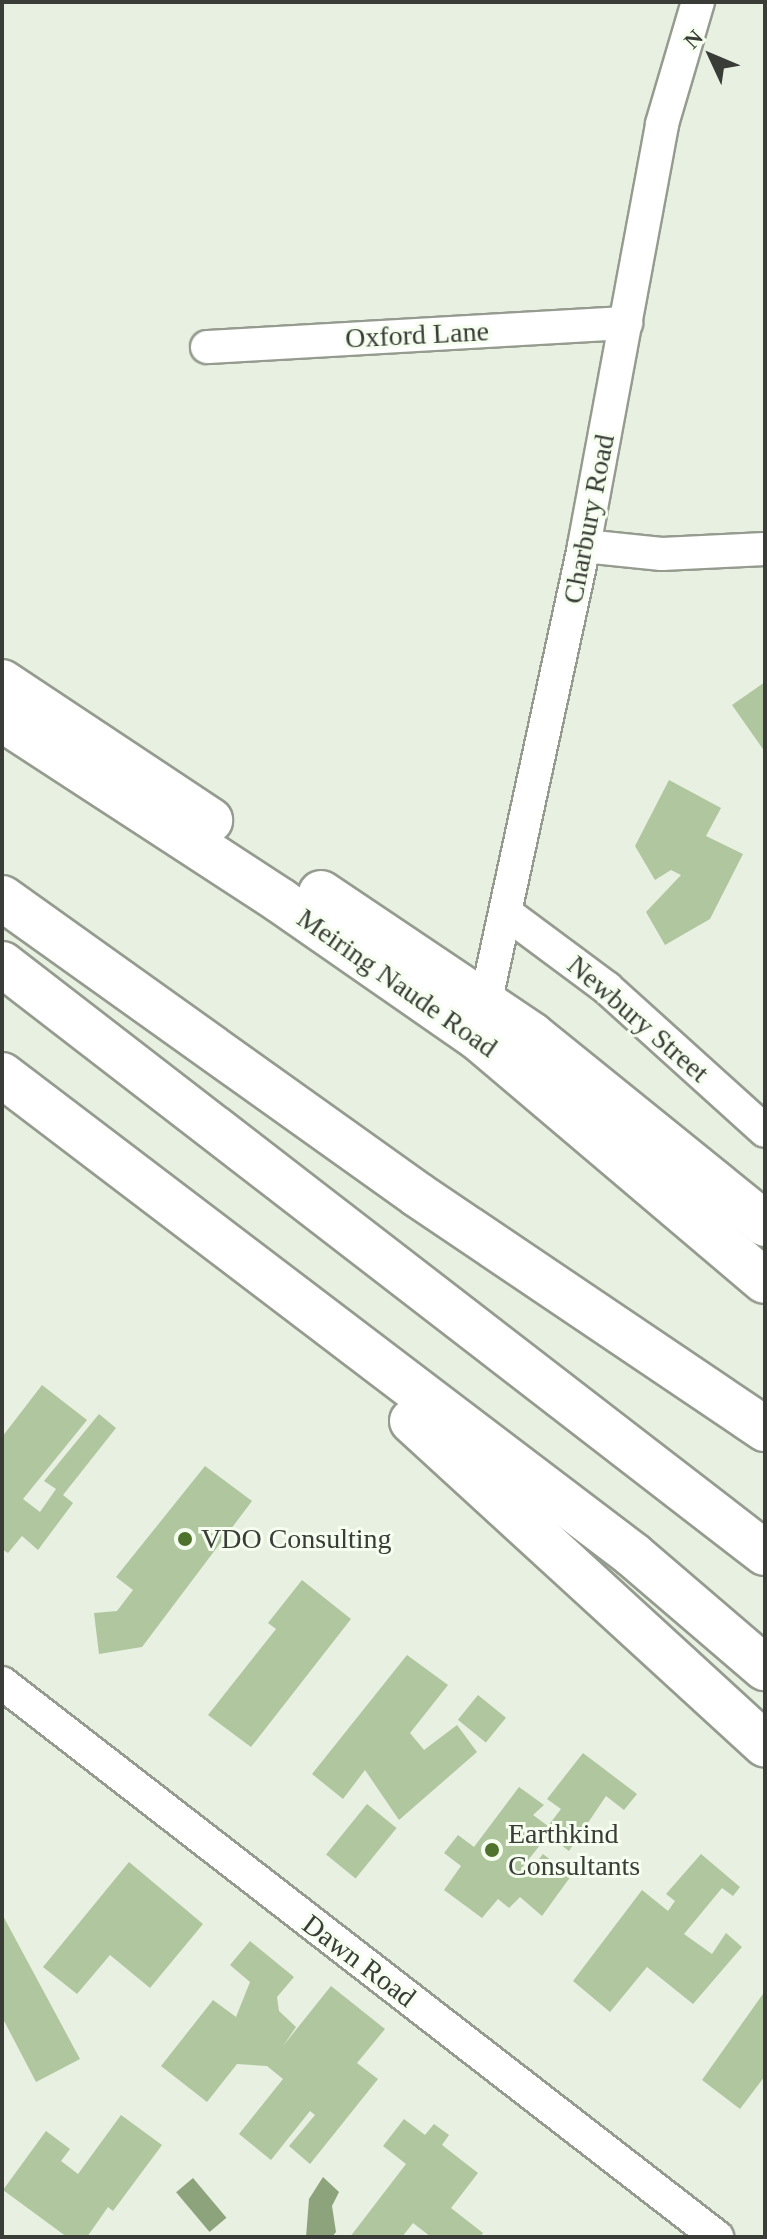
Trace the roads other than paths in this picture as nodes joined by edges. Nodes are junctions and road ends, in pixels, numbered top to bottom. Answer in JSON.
{"nodes":[{"id":1,"x":698,"y":2,"type":"edge"},
{"id":2,"x":626,"y":323,"type":"junction"},
{"id":3,"x":207,"y":347,"type":"dead end"},
{"id":4,"x":584,"y":546,"type":"junction"},
{"id":5,"x":765,"y":549,"type":"edge"},
{"id":6,"x":2,"y":682,"type":"edge"},
{"id":7,"x":2,"y":719,"type":"edge"},
{"id":8,"x":2,"y":898,"type":"edge"},
{"id":9,"x":506,"y":913,"type":"junction"},
{"id":10,"x":2,"y":964,"type":"edge"},
{"id":11,"x":482,"y":1020,"type":"junction"},
{"id":12,"x":2,"y":1075,"type":"edge"},
{"id":13,"x":765,"y":1131,"type":"edge"},
{"id":14,"x":140,"y":1182,"type":"junction"},
{"id":15,"x":765,"y":1224,"type":"edge"},
{"id":16,"x":765,"y":1281,"type":"edge"},
{"id":17,"x":765,"y":1429,"type":"edge"},
{"id":18,"x":765,"y":1553,"type":"edge"},
{"id":19,"x":765,"y":1668,"type":"edge"},
{"id":20,"x":2,"y":1683,"type":"edge"},
{"id":21,"x":765,"y":1745,"type":"edge"},
{"id":22,"x":717,"y":2237,"type":"edge"}],
"edges":[{"from":1,"to":2,"type":"street","name":"Charbury Road"},
{"from":2,"to":3,"type":"street","name":"Oxford Lane"},
{"from":2,"to":4,"type":"street","name":"Charbury Road"},
{"from":4,"to":5,"type":"street"},
{"from":4,"to":9,"type":"street","name":"Charbury Road"},
{"from":6,"to":11,"type":"main road","name":"Meiring Naude Road"},
{"from":7,"to":11,"type":"main road","name":"Meiring Naude Road"},
{"from":8,"to":17,"type":"main road"},
{"from":9,"to":11,"type":"street","name":"Charbury Road"},
{"from":9,"to":13,"type":"street","name":"Newbury Street"},
{"from":10,"to":18,"type":"main road"},
{"from":11,"to":15,"type":"main road","name":"Meiring Naude Road"},
{"from":11,"to":16,"type":"main road","name":"Meiring Naude Road"},
{"from":12,"to":14,"type":"main road"},
{"from":14,"to":19,"type":"main road"},
{"from":14,"to":21,"type":"main road"},
{"from":20,"to":22,"type":"street","name":"Dawn Road"}]}
